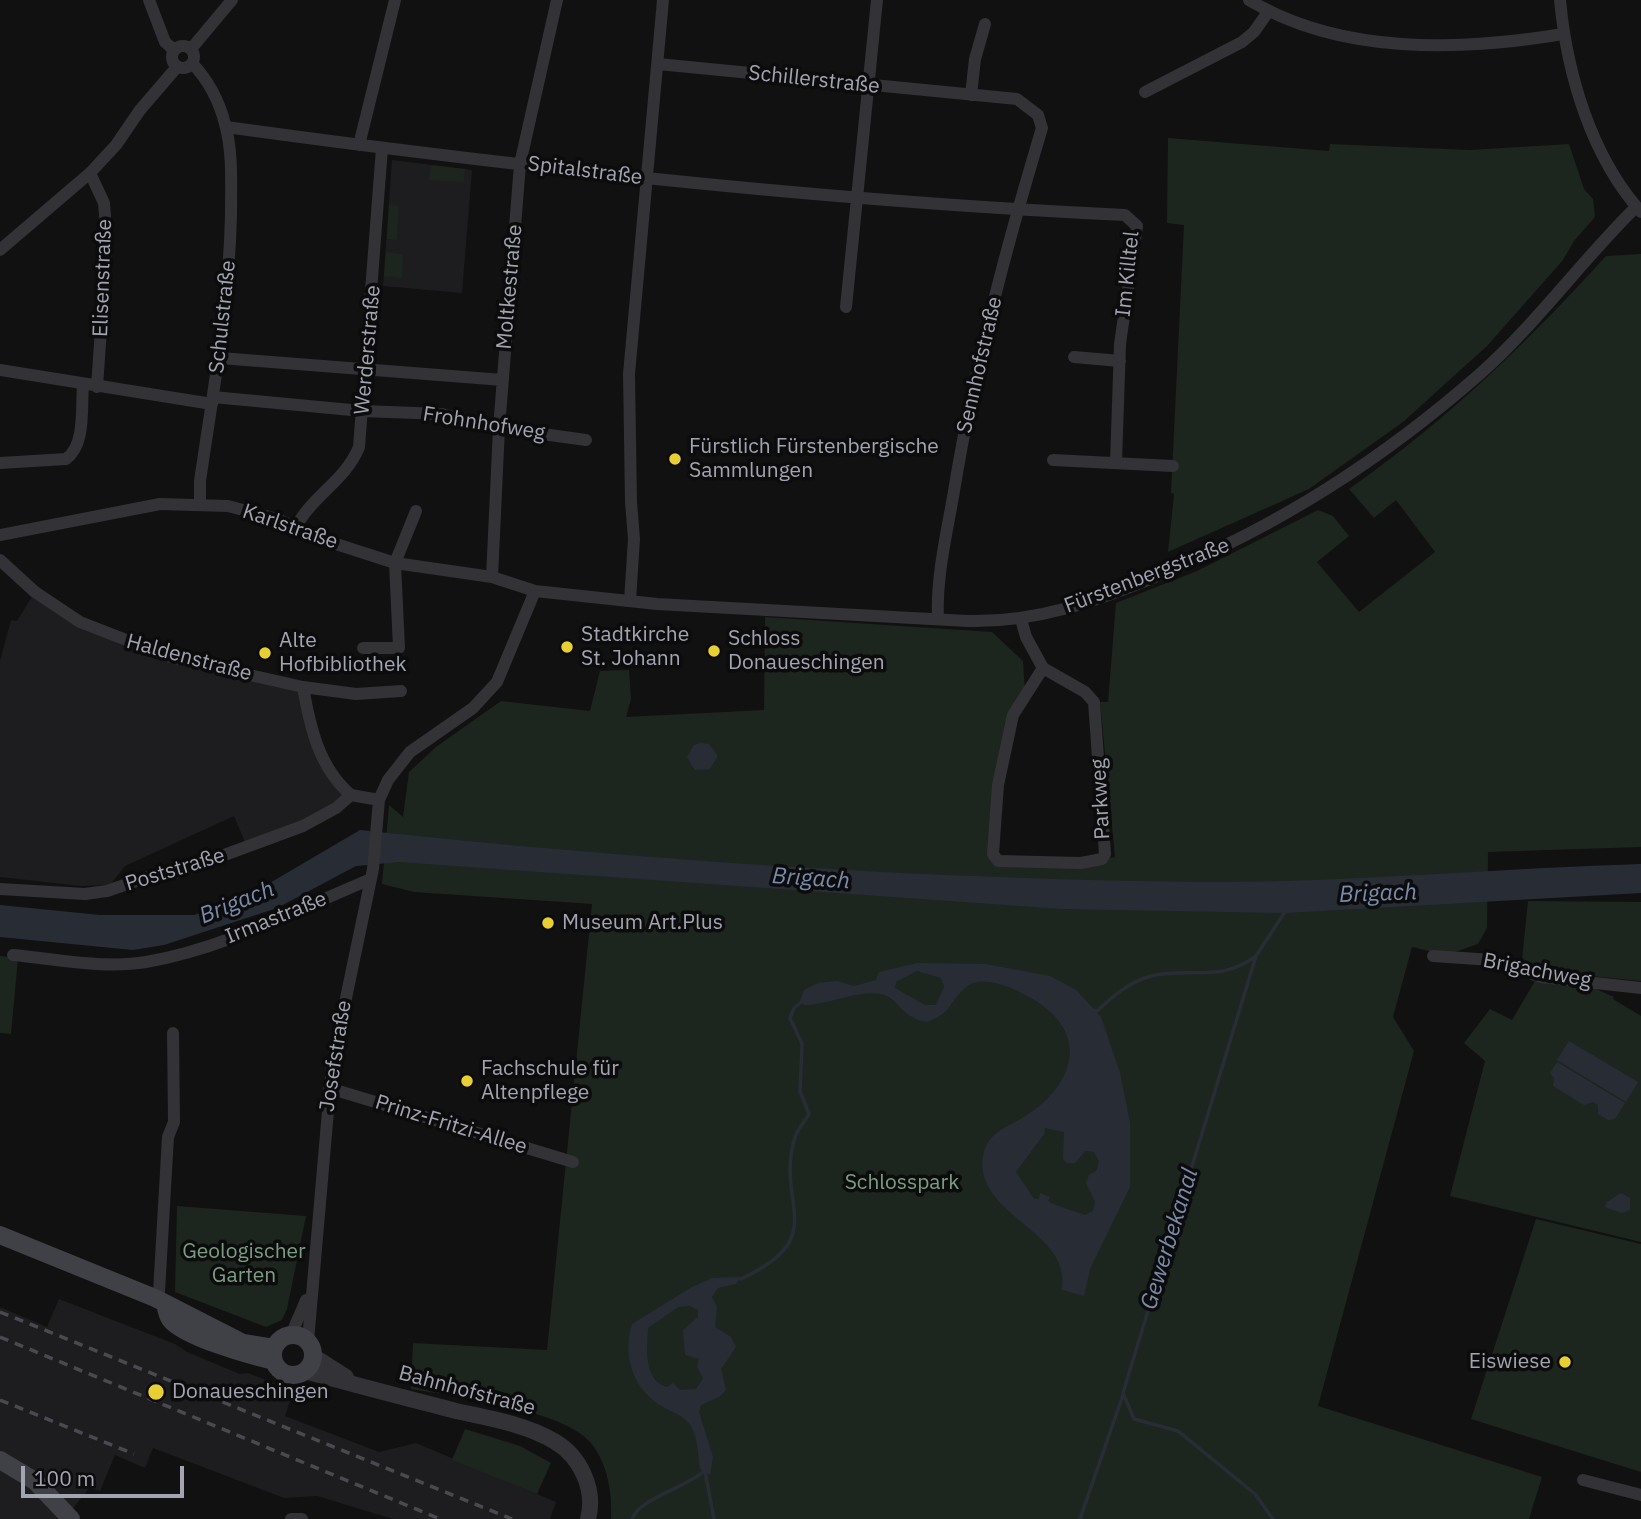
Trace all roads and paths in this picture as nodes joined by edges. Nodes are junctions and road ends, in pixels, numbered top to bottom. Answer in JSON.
{"nodes":[{"id":1,"x":149,"y":0,"type":"edge"},
{"id":2,"x":232,"y":0,"type":"edge"},
{"id":3,"x":395,"y":0,"type":"edge"},
{"id":4,"x":557,"y":0,"type":"edge"},
{"id":5,"x":663,"y":0,"type":"edge"},
{"id":6,"x":877,"y":0,"type":"edge"},
{"id":7,"x":1248,"y":0,"type":"edge"},
{"id":8,"x":1560,"y":0,"type":"edge"},
{"id":9,"x":1268,"y":12,"type":"junction"},
{"id":10,"x":985,"y":24,"type":"dead end"},
{"id":11,"x":1563,"y":34,"type":"junction"},
{"id":12,"x":191,"y":48,"type":"junction"},
{"id":13,"x":174,"y":50,"type":"junction"},
{"id":14,"x":192,"y":63,"type":"junction"},
{"id":15,"x":658,"y":64,"type":"junction"},
{"id":16,"x":177,"y":67,"type":"junction"},
{"id":17,"x":867,"y":86,"type":"junction"},
{"id":18,"x":1144,"y":92,"type":"dead end"},
{"id":19,"x":971,"y":95,"type":"junction"},
{"id":20,"x":1038,"y":116,"type":"joint"},
{"id":21,"x":226,"y":127,"type":"junction"},
{"id":22,"x":359,"y":145,"type":"junction"},
{"id":23,"x":382,"y":148,"type":"junction"},
{"id":24,"x":520,"y":164,"type":"junction"},
{"id":25,"x":90,"y":173,"type":"junction"},
{"id":26,"x":645,"y":178,"type":"junction"},
{"id":27,"x":855,"y":196,"type":"junction"},
{"id":28,"x":1638,"y":209,"type":"edge"},
{"id":29,"x":1017,"y":210,"type":"junction"},
{"id":30,"x":0,"y":250,"type":"edge"},
{"id":31,"x":846,"y":307,"type":"dead end"},
{"id":32,"x":220,"y":358,"type":"junction"},
{"id":33,"x":1074,"y":358,"type":"dead end"},
{"id":34,"x":1120,"y":361,"type":"junction"},
{"id":35,"x":0,"y":371,"type":"edge"},
{"id":36,"x":366,"y":372,"type":"junction"},
{"id":37,"x":503,"y":380,"type":"junction"},
{"id":38,"x":83,"y":385,"type":"junction"},
{"id":39,"x":97,"y":387,"type":"junction"},
{"id":40,"x":213,"y":400,"type":"junction"},
{"id":41,"x":362,"y":411,"type":"junction"},
{"id":42,"x":499,"y":428,"type":"junction"},
{"id":43,"x":586,"y":440,"type":"dead end"},
{"id":44,"x":1053,"y":460,"type":"dead end"},
{"id":45,"x":0,"y":463,"type":"edge"},
{"id":46,"x":1116,"y":463,"type":"junction"},
{"id":47,"x":1173,"y":466,"type":"dead end"},
{"id":48,"x":200,"y":505,"type":"junction"},
{"id":49,"x":416,"y":511,"type":"dead end"},
{"id":50,"x":296,"y":527,"type":"junction"},
{"id":51,"x":0,"y":535,"type":"edge"},
{"id":52,"x":0,"y":560,"type":"edge"},
{"id":53,"x":395,"y":563,"type":"junction"},
{"id":54,"x":492,"y":577,"type":"junction"},
{"id":55,"x":535,"y":591,"type":"junction"},
{"id":56,"x":630,"y":601,"type":"junction"},
{"id":57,"x":938,"y":619,"type":"junction"},
{"id":58,"x":1021,"y":619,"type":"junction"},
{"id":59,"x":363,"y":648,"type":"dead end"},
{"id":60,"x":1043,"y":668,"type":"junction"},
{"id":61,"x":303,"y":687,"type":"junction"},
{"id":62,"x":401,"y":691,"type":"dead end"},
{"id":63,"x":351,"y":796,"type":"junction"},
{"id":64,"x":379,"y":800,"type":"junction"},
{"id":65,"x":372,"y":874,"type":"junction"},
{"id":66,"x":0,"y":889,"type":"edge"},
{"id":67,"x":13,"y":955,"type":"dead end"},
{"id":68,"x":1433,"y":956,"type":"dead end"},
{"id":69,"x":1641,"y":988,"type":"edge"},
{"id":70,"x":173,"y":1033,"type":"dead end"},
{"id":71,"x":329,"y":1088,"type":"junction"},
{"id":72,"x":573,"y":1162,"type":"dead end"},
{"id":73,"x":0,"y":1235,"type":"edge"},
{"id":74,"x":160,"y":1301,"type":"junction"},
{"id":75,"x":304,"y":1351,"type":"junction"},
{"id":76,"x":274,"y":1354,"type":"junction"},
{"id":77,"x":0,"y":1460,"type":"edge"},
{"id":78,"x":1583,"y":1480,"type":"dead end"},
{"id":79,"x":1641,"y":1495,"type":"edge"},
{"id":80,"x":71,"y":1519,"type":"edge"},
{"id":81,"x":291,"y":1519,"type":"edge"},
{"id":82,"x":302,"y":1519,"type":"edge"},
{"id":83,"x":588,"y":1519,"type":"edge"}],
"edges":[{"from":1,"to":13,"type":"street"},
{"from":2,"to":12,"type":"street"},
{"from":3,"to":22,"type":"street"},
{"from":4,"to":24,"type":"street","name":"Moltkestraße"},
{"from":5,"to":15,"type":"street"},
{"from":6,"to":17,"type":"street"},
{"from":7,"to":9,"type":"street"},
{"from":8,"to":11,"type":"street"},
{"from":9,"to":11,"type":"street"},
{"from":9,"to":18,"type":"street"},
{"from":10,"to":19,"type":"street"},
{"from":11,"to":28,"type":"street"},
{"from":12,"to":13,"type":"street"},
{"from":12,"to":14,"type":"street"},
{"from":13,"to":16,"type":"street"},
{"from":14,"to":16,"type":"street"},
{"from":14,"to":21,"type":"street"},
{"from":15,"to":17,"type":"street","name":"Schillerstraße"},
{"from":15,"to":26,"type":"street"},
{"from":16,"to":25,"type":"street"},
{"from":17,"to":19,"type":"street","name":"Schillerstraße"},
{"from":17,"to":27,"type":"street"},
{"from":19,"to":20,"type":"street","name":"Schillerstraße"},
{"from":20,"to":29,"type":"street","name":"Sennhofstraße"},
{"from":21,"to":22,"type":"street","name":"Spitalstraße"},
{"from":21,"to":32,"type":"street","name":"Schulstraße"},
{"from":22,"to":23,"type":"street","name":"Spitalstraße"},
{"from":23,"to":24,"type":"street","name":"Spitalstraße"},
{"from":23,"to":36,"type":"street","name":"Werderstraße"},
{"from":24,"to":26,"type":"street","name":"Spitalstraße"},
{"from":24,"to":37,"type":"street","name":"Moltkestraße"},
{"from":25,"to":30,"type":"street"},
{"from":25,"to":39,"type":"street","name":"Elisenstraße"},
{"from":26,"to":27,"type":"street","name":"Spitalstraße"},
{"from":26,"to":56,"type":"street"},
{"from":27,"to":29,"type":"street","name":"Spitalstraße"},
{"from":27,"to":31,"type":"street"},
{"from":28,"to":58,"type":"street","name":"Fürstenbergstraße"},
{"from":29,"to":34,"type":"street","name":"Im Killtel"},
{"from":29,"to":57,"type":"street","name":"Sennhofstraße"},
{"from":32,"to":36,"type":"street"},
{"from":32,"to":40,"type":"street","name":"Schulstraße"},
{"from":33,"to":34,"type":"street"},
{"from":34,"to":46,"type":"street","name":"Im Killtel"},
{"from":35,"to":38,"type":"street","name":"Frohnhofweg"},
{"from":36,"to":37,"type":"street"},
{"from":36,"to":41,"type":"street","name":"Werderstraße"},
{"from":37,"to":42,"type":"street","name":"Moltkestraße"},
{"from":38,"to":39,"type":"street","name":"Frohnhofweg"},
{"from":38,"to":45,"type":"street"},
{"from":39,"to":40,"type":"street","name":"Frohnhofweg"},
{"from":40,"to":41,"type":"street","name":"Frohnhofweg"},
{"from":40,"to":48,"type":"street","name":"Schulstraße"},
{"from":41,"to":42,"type":"street","name":"Frohnhofweg"},
{"from":41,"to":50,"type":"street","name":"Werderstraße"},
{"from":42,"to":43,"type":"street","name":"Frohnhofweg"},
{"from":42,"to":54,"type":"street","name":"Moltkestraße"},
{"from":44,"to":46,"type":"street"},
{"from":46,"to":47,"type":"street"},
{"from":48,"to":50,"type":"street","name":"Karlstraße"},
{"from":48,"to":51,"type":"street","name":"Karlstraße"},
{"from":49,"to":53,"type":"street"},
{"from":50,"to":53,"type":"street","name":"Karlstraße"},
{"from":52,"to":61,"type":"street","name":"Haldenstraße"},
{"from":53,"to":54,"type":"street","name":"Karlstraße"},
{"from":53,"to":59,"type":"street"},
{"from":54,"to":55,"type":"street","name":"Karlstraße"},
{"from":55,"to":56,"type":"street","name":"Fürstenbergstraße"},
{"from":55,"to":64,"type":"street"},
{"from":56,"to":57,"type":"street","name":"Fürstenbergstraße"},
{"from":57,"to":58,"type":"street","name":"Fürstenbergstraße"},
{"from":58,"to":60,"type":"street"},
{"from":60,"to":60,"type":"street","name":"Parkweg"},
{"from":61,"to":62,"type":"street","name":"Haldenstraße"},
{"from":61,"to":63,"type":"street"},
{"from":63,"to":64,"type":"street"},
{"from":63,"to":66,"type":"street","name":"Poststraße"},
{"from":64,"to":65,"type":"street","name":"Josefstraße"},
{"from":65,"to":67,"type":"street","name":"Irmastraße"},
{"from":65,"to":71,"type":"street","name":"Josefstraße"},
{"from":68,"to":69,"type":"street","name":"Brigachweg"},
{"from":70,"to":74,"type":"street"},
{"from":71,"to":72,"type":"street","name":"Prinz-Fritzi-Allee"},
{"from":71,"to":75,"type":"street","name":"Josefstraße"},
{"from":73,"to":74,"type":"main road"},
{"from":74,"to":76,"type":"main road"},
{"from":75,"to":76,"type":"main road"},
{"from":75,"to":76,"type":"main road"},
{"from":75,"to":83,"type":"street","name":"Bahnhofstraße"},
{"from":77,"to":80,"type":"main road"},
{"from":78,"to":79,"type":"street"},
{"from":81,"to":82,"type":"street"}]}
